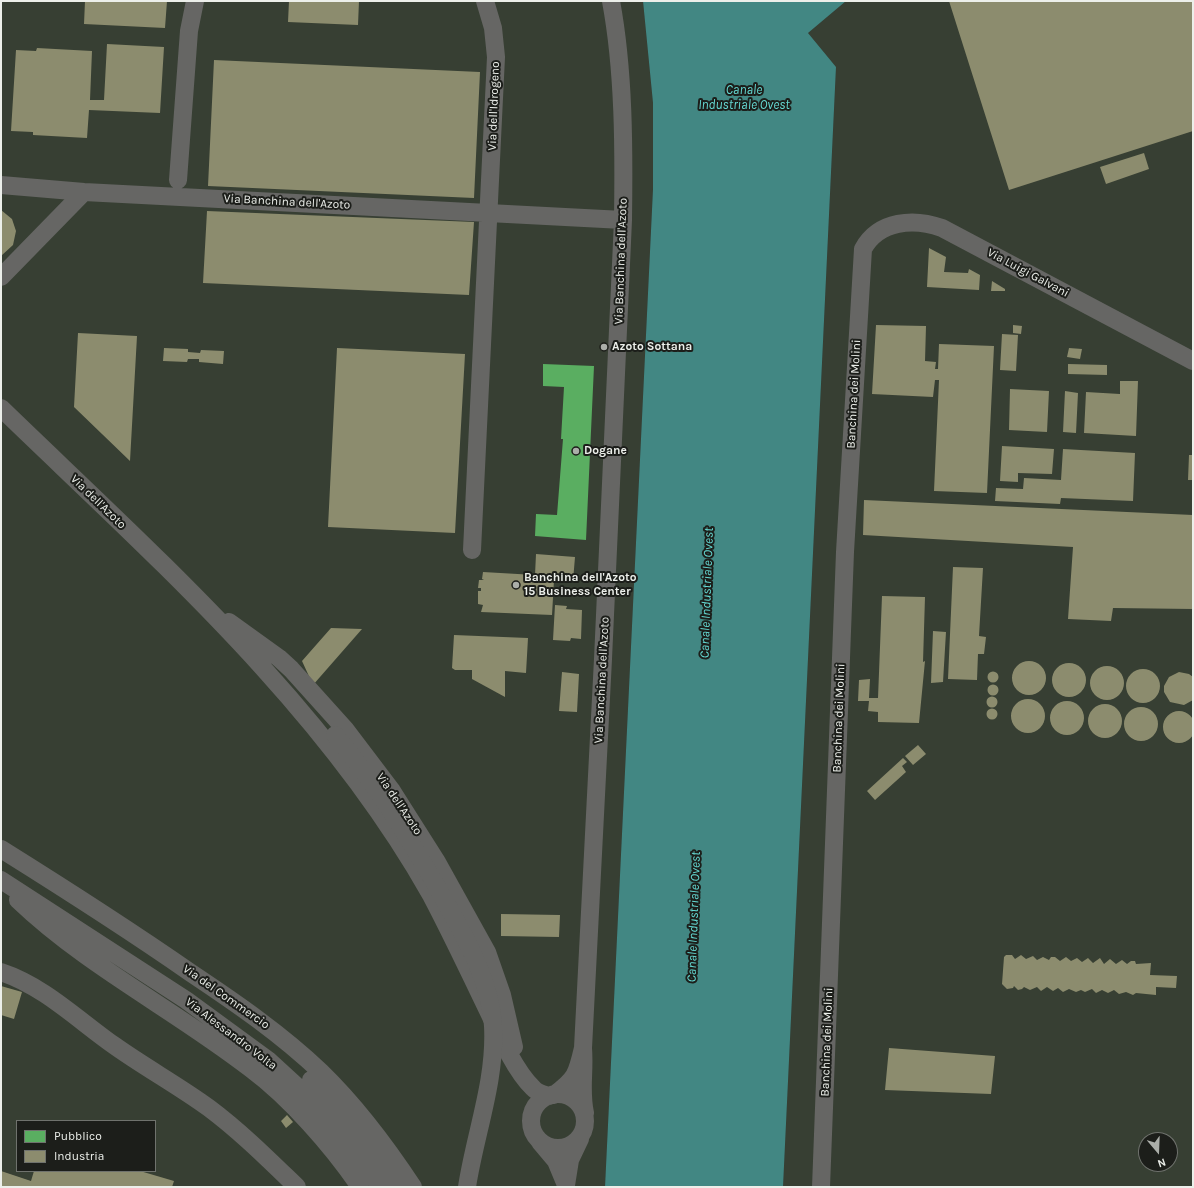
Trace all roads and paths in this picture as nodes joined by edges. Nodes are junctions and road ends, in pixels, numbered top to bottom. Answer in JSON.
{"nodes":[{"id":1,"x":195,"y":1,"type":"edge"},
{"id":2,"x":485,"y":1,"type":"edge"},
{"id":3,"x":611,"y":1,"type":"edge"},
{"id":4,"x":178,"y":180,"type":"dead end"},
{"id":5,"x":1,"y":185,"type":"edge"},
{"id":6,"x":84,"y":192,"type":"junction"},
{"id":7,"x":489,"y":213,"type":"junction"},
{"id":8,"x":623,"y":220,"type":"junction"},
{"id":9,"x":863,"y":249,"type":"joint"},
{"id":10,"x":1,"y":277,"type":"edge"},
{"id":11,"x":1193,"y":361,"type":"edge"},
{"id":12,"x":1,"y":395,"type":"edge"},
{"id":13,"x":4,"y":411,"type":"edge"},
{"id":14,"x":472,"y":550,"type":"dead end"},
{"id":15,"x":194,"y":596,"type":"junction"},
{"id":16,"x":1,"y":849,"type":"edge"},
{"id":17,"x":1,"y":880,"type":"edge"},
{"id":18,"x":1,"y":884,"type":"edge"},
{"id":19,"x":138,"y":959,"type":"junction"},
{"id":20,"x":1,"y":972,"type":"edge"},
{"id":21,"x":583,"y":1048,"type":"junction"},
{"id":22,"x":551,"y":1095,"type":"junction"},
{"id":23,"x":585,"y":1114,"type":"junction"},
{"id":24,"x":580,"y":1139,"type":"junction"},
{"id":25,"x":540,"y":1142,"type":"junction"},
{"id":26,"x":566,"y":1186,"type":"edge"},
{"id":27,"x":298,"y":1187,"type":"edge"},
{"id":28,"x":360,"y":1187,"type":"edge"},
{"id":29,"x":381,"y":1187,"type":"edge"},
{"id":30,"x":398,"y":1187,"type":"edge"},
{"id":31,"x":413,"y":1187,"type":"edge"},
{"id":32,"x":467,"y":1187,"type":"edge"},
{"id":33,"x":821,"y":1187,"type":"edge"}],
"edges":[{"from":1,"to":4,"type":"street"},
{"from":2,"to":7,"type":"street","name":"Via dell'Idrogeno"},
{"from":3,"to":8,"type":"street","name":"Via Banchina dell'Azoto"},
{"from":5,"to":6,"type":"street","name":"Via Banchina dell'Azoto"},
{"from":6,"to":7,"type":"street","name":"Via Banchina dell'Azoto"},
{"from":6,"to":10,"type":"street"},
{"from":7,"to":8,"type":"street","name":"Via Banchina dell'Azoto"},
{"from":7,"to":14,"type":"street","name":"Via dell'Idrogeno"},
{"from":8,"to":21,"type":"street","name":"Via Banchina dell'Azoto"},
{"from":9,"to":11,"type":"street","name":"Via Luigi Galvani"},
{"from":9,"to":33,"type":"street","name":"Banchina dei Molini"},
{"from":12,"to":13,"type":"street"},
{"from":13,"to":15,"type":"street","name":"Via dell'Azoto"},
{"from":15,"to":22,"type":"street","name":"Via dell'Azoto"},
{"from":15,"to":32,"type":"street","name":"Via dell'Azoto","bridge":true},
{"from":16,"to":19,"type":"street"},
{"from":16,"to":31,"type":"street","name":"Via del Commercio"},
{"from":17,"to":19,"type":"street"},
{"from":18,"to":28,"type":"street"},
{"from":19,"to":29,"type":"street","name":"Via Alessandro Volta"},
{"from":19,"to":30,"type":"street","name":"Via Alessandro Volta"},
{"from":20,"to":27,"type":"street"},
{"from":21,"to":22,"type":"street"},
{"from":21,"to":23,"type":"street"},
{"from":22,"to":23,"type":"street"},
{"from":22,"to":25,"type":"street"},
{"from":23,"to":24,"type":"street"},
{"from":24,"to":25,"type":"street"},
{"from":24,"to":26,"type":"street"},
{"from":25,"to":26,"type":"street"}]}
